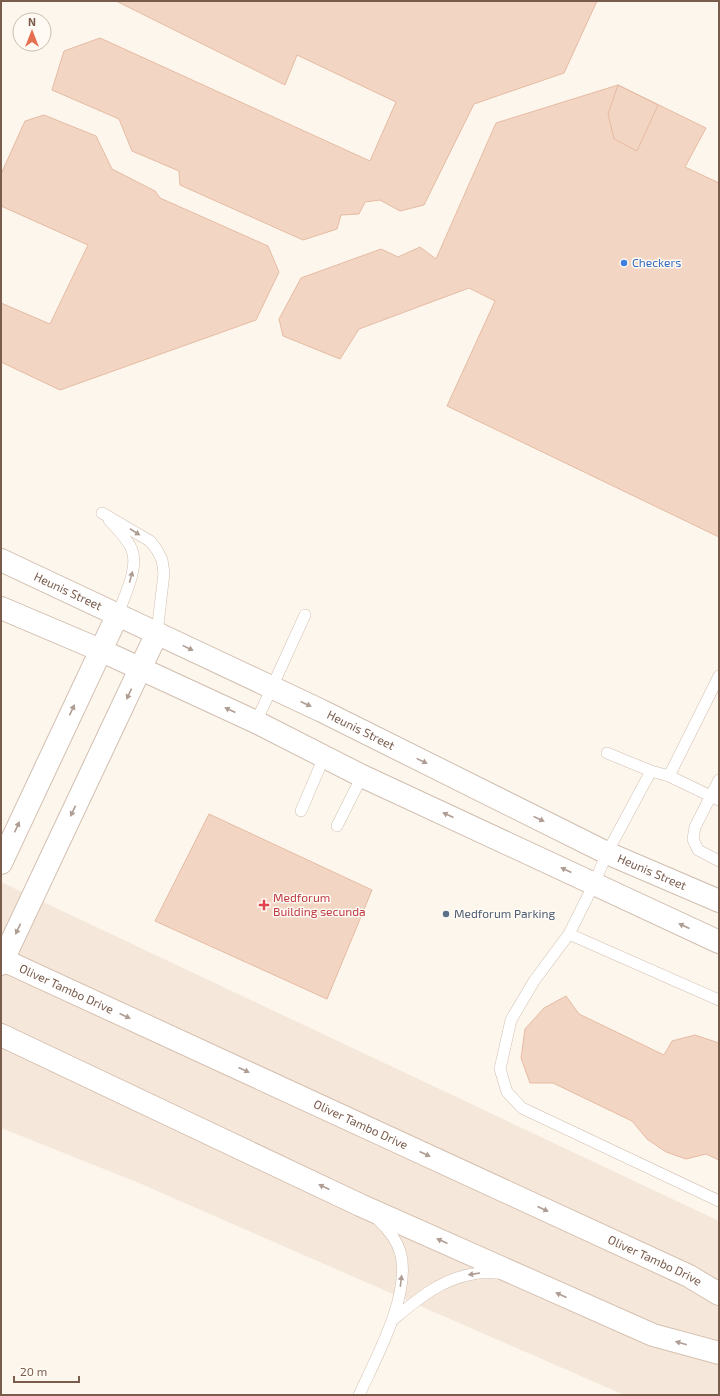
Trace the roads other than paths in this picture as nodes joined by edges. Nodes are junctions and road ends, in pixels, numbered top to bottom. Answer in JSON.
{"nodes":[{"id":1,"x":1,"y":560,"type":"edge"},
{"id":2,"x":1,"y":608,"type":"edge"},
{"id":3,"x":118,"y":614,"type":"junction"},
{"id":4,"x":305,"y":615,"type":"dead end"},
{"id":5,"x":157,"y":633,"type":"junction"},
{"id":6,"x":100,"y":650,"type":"junction"},
{"id":7,"x":141,"y":669,"type":"junction"},
{"id":8,"x":719,"y":676,"type":"edge"},
{"id":9,"x":272,"y":688,"type":"junction"},
{"id":10,"x":256,"y":722,"type":"junction"},
{"id":11,"x":607,"y":753,"type":"dead end"},
{"id":12,"x":324,"y":756,"type":"junction"},
{"id":13,"x":651,"y":771,"type":"junction"},
{"id":14,"x":362,"y":776,"type":"junction"},
{"id":15,"x":669,"y":776,"type":"junction"},
{"id":16,"x":719,"y":780,"type":"edge"},
{"id":17,"x":715,"y":798,"type":"edge"},
{"id":18,"x":301,"y":810,"type":"dead end"},
{"id":19,"x":337,"y":826,"type":"dead end"},
{"id":20,"x":607,"y":852,"type":"junction"},
{"id":21,"x":719,"y":861,"type":"edge"},
{"id":22,"x":1,"y":863,"type":"edge"},
{"id":23,"x":594,"y":884,"type":"junction"},
{"id":24,"x":719,"y":901,"type":"edge"},
{"id":25,"x":569,"y":934,"type":"junction"},
{"id":26,"x":719,"y":942,"type":"edge"},
{"id":27,"x":2,"y":961,"type":"edge"},
{"id":28,"x":719,"y":1000,"type":"edge"},
{"id":29,"x":1,"y":1035,"type":"edge"},
{"id":30,"x":719,"y":1201,"type":"edge"},
{"id":31,"x":360,"y":1205,"type":"junction"},
{"id":32,"x":512,"y":1273,"type":"junction"},
{"id":33,"x":719,"y":1294,"type":"edge"},
{"id":34,"x":394,"y":1319,"type":"junction"},
{"id":35,"x":719,"y":1353,"type":"edge"},
{"id":36,"x":359,"y":1395,"type":"edge"}],
"edges":[{"from":1,"to":3,"type":"street","name":"Heunis Street"},
{"from":2,"to":6,"type":"street"},
{"from":3,"to":5,"type":"street","name":"Heunis Street"},
{"from":3,"to":5,"type":"lane","one_way":true},
{"from":3,"to":6,"type":"street"},
{"from":4,"to":9,"type":"lane"},
{"from":5,"to":7,"type":"street"},
{"from":5,"to":9,"type":"street","name":"Heunis Street","one_way":true},
{"from":6,"to":7,"type":"street"},
{"from":22,"to":6,"type":"street","one_way":true},
{"from":10,"to":7,"type":"street","one_way":true},
{"from":7,"to":27,"type":"street","one_way":true},
{"from":8,"to":15,"type":"lane"},
{"from":9,"to":10,"type":"lane"},
{"from":9,"to":20,"type":"street","name":"Heunis Street","one_way":true},
{"from":10,"to":12,"type":"street"},
{"from":11,"to":13,"type":"lane"},
{"from":12,"to":14,"type":"street"},
{"from":12,"to":18,"type":"lane"},
{"from":13,"to":15,"type":"lane"},
{"from":13,"to":20,"type":"lane"},
{"from":14,"to":19,"type":"lane"},
{"from":23,"to":14,"type":"street","one_way":true},
{"from":15,"to":17,"type":"lane"},
{"from":16,"to":17,"type":"lane"},
{"from":17,"to":21,"type":"lane"},
{"from":20,"to":23,"type":"lane"},
{"from":20,"to":24,"type":"street","name":"Heunis Street"},
{"from":23,"to":25,"type":"lane"},
{"from":26,"to":23,"type":"street","one_way":true},
{"from":25,"to":28,"type":"lane"},
{"from":25,"to":30,"type":"lane"},
{"from":27,"to":33,"type":"street","name":"Oliver Tambo Drive","one_way":true},
{"from":31,"to":29,"type":"street","one_way":true},
{"from":32,"to":31,"type":"street","one_way":true},
{"from":34,"to":31,"type":"lane","one_way":true},
{"from":32,"to":34,"type":"lane","one_way":true},
{"from":35,"to":32,"type":"street","one_way":true},
{"from":34,"to":36,"type":"lane"}]}
